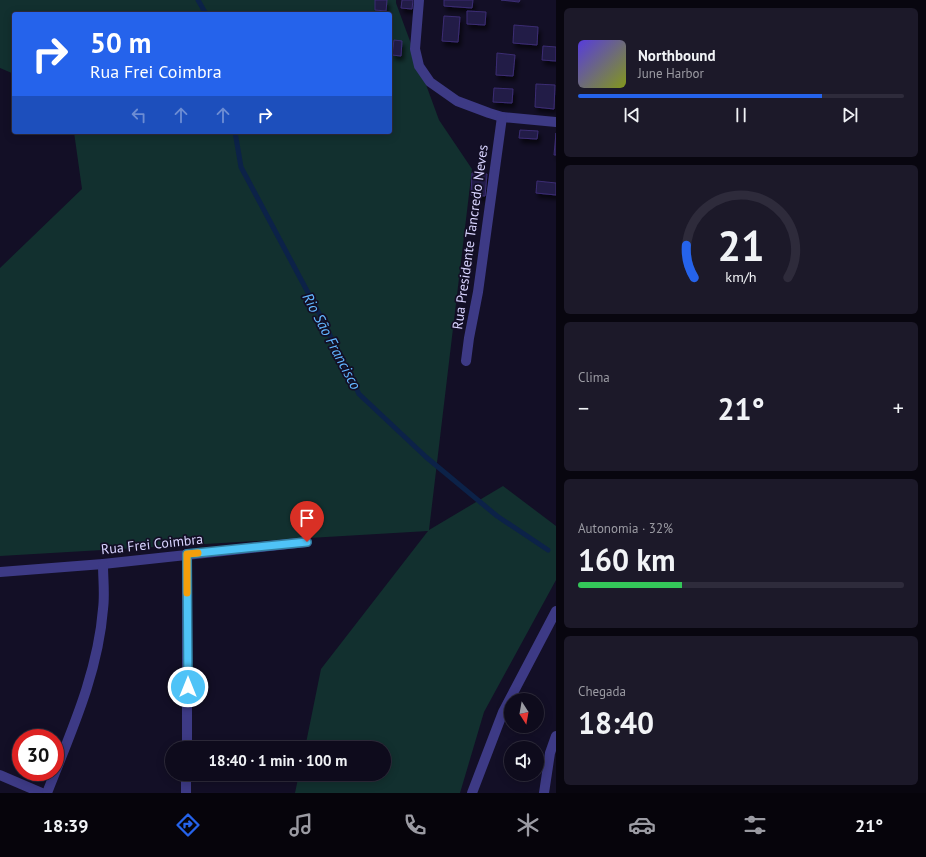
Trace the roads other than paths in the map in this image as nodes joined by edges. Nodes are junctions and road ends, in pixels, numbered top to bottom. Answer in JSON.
{"nodes":[{"id":1,"x":419,"y":0,"type":"edge"},
{"id":2,"x":502,"y":117,"type":"junction"},
{"id":3,"x":556,"y":122,"type":"edge"},
{"id":4,"x":466,"y":361,"type":"dead end"},
{"id":5,"x":307,"y":542,"type":"dead end"},
{"id":6,"x":187,"y":554,"type":"junction"},
{"id":7,"x":103,"y":564,"type":"junction"},
{"id":8,"x":0,"y":572,"type":"edge"},
{"id":9,"x":556,"y":611,"type":"edge"},
{"id":10,"x":556,"y":736,"type":"edge"},
{"id":11,"x":187,"y":741,"type":"edge"},
{"id":12,"x":0,"y":775,"type":"edge"},
{"id":13,"x":186,"y":781,"type":"edge"},
{"id":14,"x":42,"y":793,"type":"edge"},
{"id":15,"x":47,"y":793,"type":"edge"},
{"id":16,"x":186,"y":793,"type":"edge"},
{"id":17,"x":472,"y":793,"type":"edge"},
{"id":18,"x":544,"y":793,"type":"edge"}],
"edges":[{"from":1,"to":2,"type":"street"},
{"from":2,"to":3,"type":"street"},
{"from":2,"to":4,"type":"street","name":"Rua Presidente Tancredo Neves"},
{"from":5,"to":6,"type":"street","name":"Rua Frei Coimbra"},
{"from":6,"to":7,"type":"street","name":"Rua Frei Coimbra"},
{"from":6,"to":11,"type":"street"},
{"from":7,"to":8,"type":"street","name":"Rua Frei Coimbra"},
{"from":7,"to":15,"type":"street"},
{"from":9,"to":17,"type":"street"},
{"from":10,"to":18,"type":"street"},
{"from":12,"to":14,"type":"street"},
{"from":13,"to":16,"type":"street"}]}
